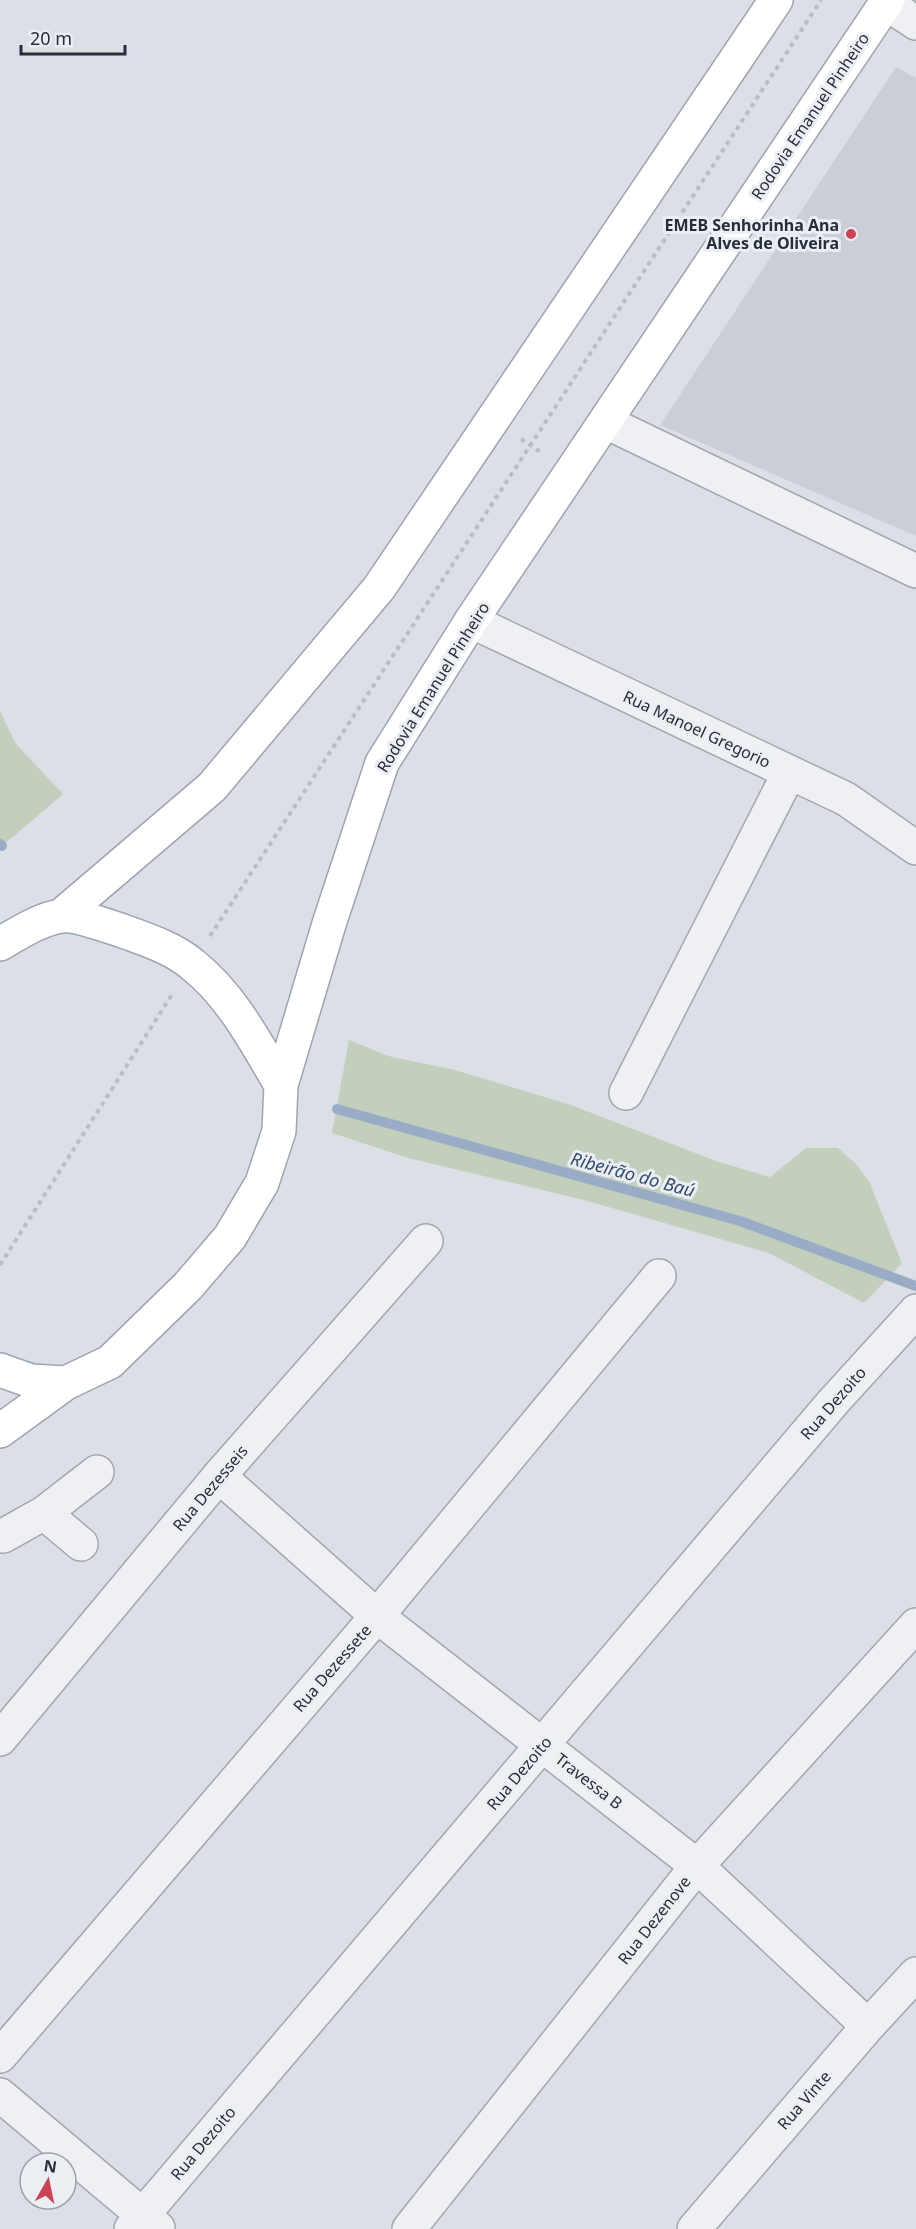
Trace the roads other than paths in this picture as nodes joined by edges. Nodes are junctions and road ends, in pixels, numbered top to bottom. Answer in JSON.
{"nodes":[{"id":1,"x":776,"y":0,"type":"edge"},
{"id":2,"x":887,"y":1,"type":"edge"},
{"id":3,"x":916,"y":23,"type":"edge"},
{"id":4,"x":606,"y":422,"type":"junction"},
{"id":5,"x":916,"y":571,"type":"edge"},
{"id":6,"x":471,"y":621,"type":"junction"},
{"id":7,"x":789,"y":773,"type":"junction"},
{"id":8,"x":916,"y":848,"type":"edge"},
{"id":9,"x":62,"y":915,"type":"junction"},
{"id":10,"x":0,"y":944,"type":"edge"},
{"id":11,"x":281,"y":1085,"type":"junction"},
{"id":12,"x":626,"y":1093,"type":"dead end"},
{"id":13,"x":426,"y":1241,"type":"dead end"},
{"id":14,"x":659,"y":1276,"type":"dead end"},
{"id":15,"x":912,"y":1315,"type":"edge"},
{"id":16,"x":0,"y":1370,"type":"edge"},
{"id":17,"x":66,"y":1383,"type":"junction"},
{"id":18,"x":0,"y":1431,"type":"edge"},
{"id":19,"x":97,"y":1472,"type":"dead end"},
{"id":20,"x":219,"y":1476,"type":"junction"},
{"id":21,"x":44,"y":1513,"type":"junction"},
{"id":22,"x":1,"y":1535,"type":"edge"},
{"id":23,"x":81,"y":1544,"type":"dead end"},
{"id":24,"x":377,"y":1616,"type":"junction"},
{"id":25,"x":916,"y":1625,"type":"edge"},
{"id":26,"x":0,"y":1739,"type":"edge"},
{"id":27,"x":543,"y":1745,"type":"junction"},
{"id":28,"x":697,"y":1866,"type":"junction"},
{"id":29,"x":916,"y":1974,"type":"edge"},
{"id":30,"x":868,"y":2026,"type":"junction"},
{"id":31,"x":0,"y":2056,"type":"edge"},
{"id":32,"x":0,"y":2095,"type":"edge"},
{"id":33,"x":144,"y":2224,"type":"edge"},
{"id":34,"x":409,"y":2229,"type":"edge"},
{"id":35,"x":694,"y":2229,"type":"edge"}],
"edges":[{"from":1,"to":9,"type":"main road"},
{"from":2,"to":3,"type":"street"},
{"from":2,"to":4,"type":"main road","name":"Rodovia Emanuel Pinheiro"},
{"from":4,"to":5,"type":"street"},
{"from":4,"to":6,"type":"main road","name":"Rodovia Emanuel Pinheiro"},
{"from":6,"to":7,"type":"street","name":"Rua Manoel Gregorio"},
{"from":6,"to":11,"type":"main road","name":"Rodovia Emanuel Pinheiro"},
{"from":7,"to":8,"type":"street","name":"Rua Manoel Gregorio"},
{"from":7,"to":12,"type":"street"},
{"from":9,"to":10,"type":"main road"},
{"from":9,"to":11,"type":"main road"},
{"from":11,"to":17,"type":"main road","name":"Rodovia Emanuel Pinheiro"},
{"from":13,"to":20,"type":"street","name":"Rua Dezesseis"},
{"from":14,"to":24,"type":"street","name":"Rua Dezessete"},
{"from":15,"to":27,"type":"street","name":"Rua Dezoito"},
{"from":16,"to":17,"type":"main road"},
{"from":17,"to":18,"type":"main road","name":"Rodovia Emanuel Pinheiro"},
{"from":19,"to":21,"type":"street"},
{"from":20,"to":24,"type":"street","name":"Travessa B"},
{"from":20,"to":26,"type":"street","name":"Rua Dezesseis"},
{"from":21,"to":22,"type":"street"},
{"from":21,"to":23,"type":"street"},
{"from":24,"to":27,"type":"street","name":"Travessa B"},
{"from":24,"to":31,"type":"street","name":"Rua Dezessete"},
{"from":25,"to":28,"type":"street","name":"Rua Dezenove"},
{"from":27,"to":28,"type":"street","name":"Travessa B"},
{"from":27,"to":33,"type":"street","name":"Rua Dezoito"},
{"from":28,"to":30,"type":"street","name":"Travessa B"},
{"from":28,"to":34,"type":"street","name":"Rua Dezenove"},
{"from":29,"to":30,"type":"street","name":"Rua Vinte"},
{"from":30,"to":35,"type":"street","name":"Rua Vinte"},
{"from":32,"to":33,"type":"street"}]}
